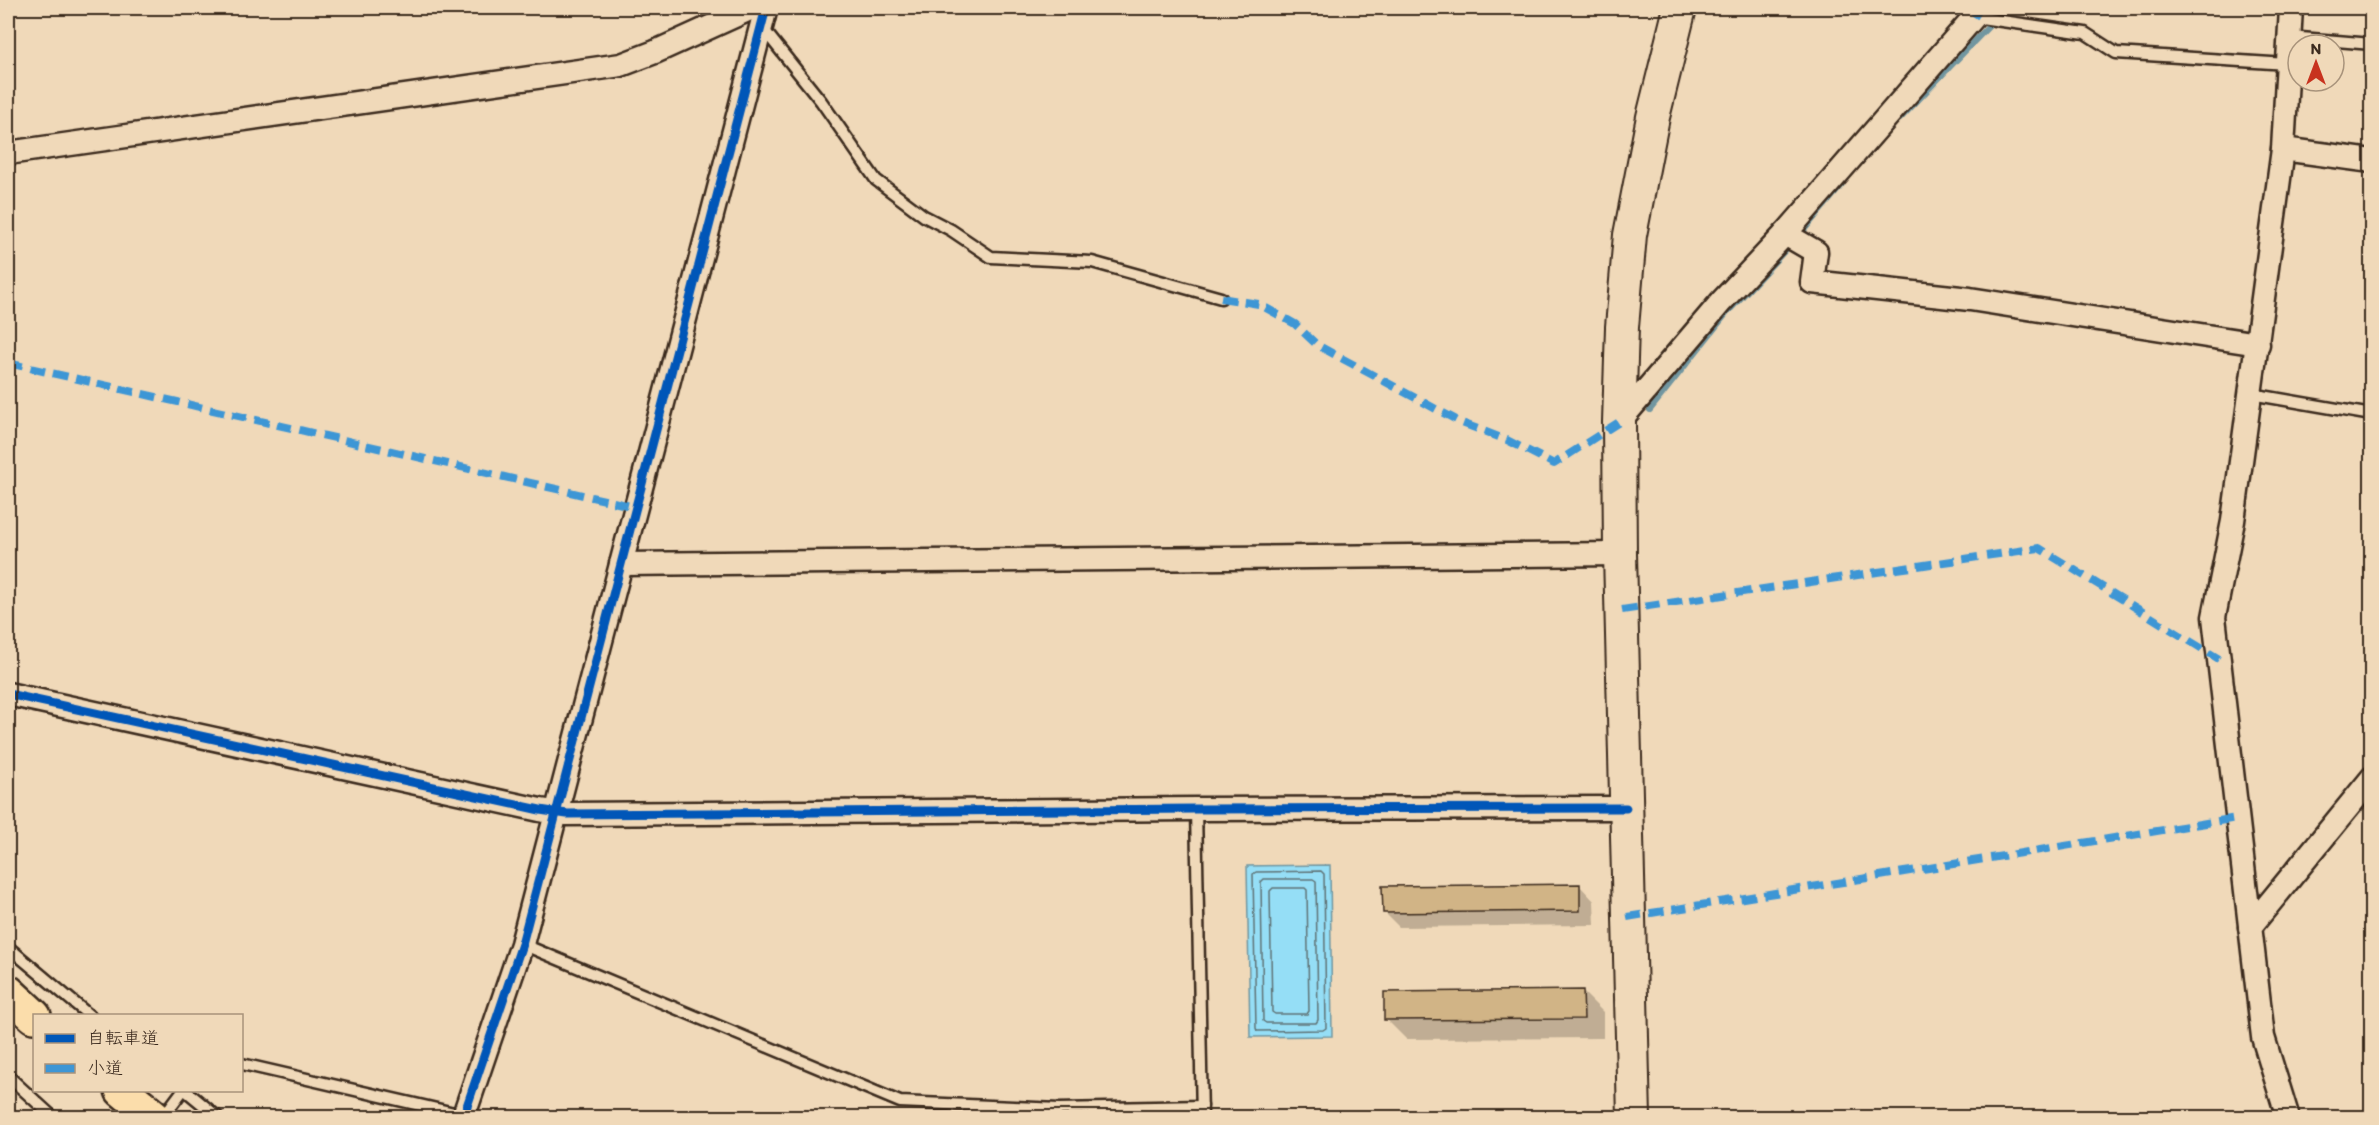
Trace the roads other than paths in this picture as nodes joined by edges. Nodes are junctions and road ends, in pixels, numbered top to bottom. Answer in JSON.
{"nodes":[{"id":1,"x":1680,"y":8,"type":"edge"},
{"id":2,"x":2292,"y":8,"type":"edge"},
{"id":3,"x":759,"y":14,"type":"edge"},
{"id":4,"x":1974,"y":17,"type":"joint"},
{"id":5,"x":2289,"y":33,"type":"edge"},
{"id":6,"x":2346,"y":42,"type":"edge"},
{"id":7,"x":2372,"y":44,"type":"edge"},
{"id":8,"x":2286,"y":64,"type":"edge"},
{"id":9,"x":2286,"y":85,"type":"edge"},
{"id":10,"x":2283,"y":149,"type":"junction"},
{"id":11,"x":8,"y":153,"type":"edge"},
{"id":12,"x":2372,"y":161,"type":"edge"},
{"id":13,"x":1785,"y":234,"type":"junction"},
{"id":14,"x":1221,"y":297,"type":"dead end"},
{"id":15,"x":2258,"y":344,"type":"junction"},
{"id":16,"x":2251,"y":394,"type":"junction"},
{"id":17,"x":2372,"y":415,"type":"edge"},
{"id":18,"x":1619,"y":422,"type":"junction"},
{"id":19,"x":1620,"y":554,"type":"junction"},
{"id":20,"x":621,"y":564,"type":"junction"},
{"id":21,"x":8,"y":694,"type":"edge"},
{"id":22,"x":2372,"y":778,"type":"edge"},
{"id":23,"x":1626,"y":808,"type":"junction"},
{"id":24,"x":1197,"y":809,"type":"junction"},
{"id":25,"x":556,"y":813,"type":"junction"},
{"id":26,"x":2250,"y":927,"type":"junction"},
{"id":27,"x":522,"y":944,"type":"junction"},
{"id":28,"x":8,"y":947,"type":"edge"},
{"id":29,"x":8,"y":992,"type":"edge"},
{"id":30,"x":88,"y":1014,"type":"edge"},
{"id":31,"x":33,"y":1015,"type":"edge"},
{"id":32,"x":243,"y":1064,"type":"edge"},
{"id":33,"x":8,"y":1076,"type":"edge"},
{"id":34,"x":126,"y":1092,"type":"edge"},
{"id":35,"x":182,"y":1092,"type":"edge"},
{"id":36,"x":186,"y":1092,"type":"edge"},
{"id":37,"x":164,"y":1112,"type":"edge"},
{"id":38,"x":1202,"y":1112,"type":"edge"},
{"id":39,"x":463,"y":1116,"type":"edge"},
{"id":40,"x":54,"y":1118,"type":"edge"},
{"id":41,"x":219,"y":1118,"type":"edge"},
{"id":42,"x":1634,"y":1118,"type":"edge"},
{"id":43,"x":2288,"y":1118,"type":"edge"}],
"edges":[{"from":1,"to":18,"type":"street"},
{"from":2,"to":5,"type":"street"},
{"from":3,"to":11,"type":"street"},
{"from":3,"to":14,"type":"lane"},
{"from":3,"to":20,"type":"street"},
{"from":4,"to":8,"type":"lane"},
{"from":4,"to":13,"type":"street"},
{"from":6,"to":7,"type":"lane"},
{"from":9,"to":10,"type":"street"},
{"from":10,"to":12,"type":"street"},
{"from":10,"to":15,"type":"street"},
{"from":13,"to":15,"type":"street"},
{"from":13,"to":18,"type":"street"},
{"from":15,"to":16,"type":"street"},
{"from":16,"to":17,"type":"lane"},
{"from":16,"to":26,"type":"street"},
{"from":18,"to":19,"type":"street"},
{"from":19,"to":20,"type":"street"},
{"from":19,"to":23,"type":"street"},
{"from":20,"to":25,"type":"street"},
{"from":21,"to":25,"type":"street"},
{"from":22,"to":26,"type":"street"},
{"from":23,"to":24,"type":"street"},
{"from":23,"to":42,"type":"street"},
{"from":24,"to":25,"type":"street"},
{"from":24,"to":38,"type":"lane"},
{"from":25,"to":27,"type":"street"},
{"from":26,"to":43,"type":"street"},
{"from":27,"to":38,"type":"lane"},
{"from":27,"to":39,"type":"street"},
{"from":28,"to":30,"type":"lane"},
{"from":29,"to":31,"type":"highway"},
{"from":32,"to":39,"type":"lane"},
{"from":33,"to":40,"type":"lane"},
{"from":34,"to":37,"type":"highway"},
{"from":35,"to":37,"type":"lane"},
{"from":36,"to":41,"type":"lane"}]}
